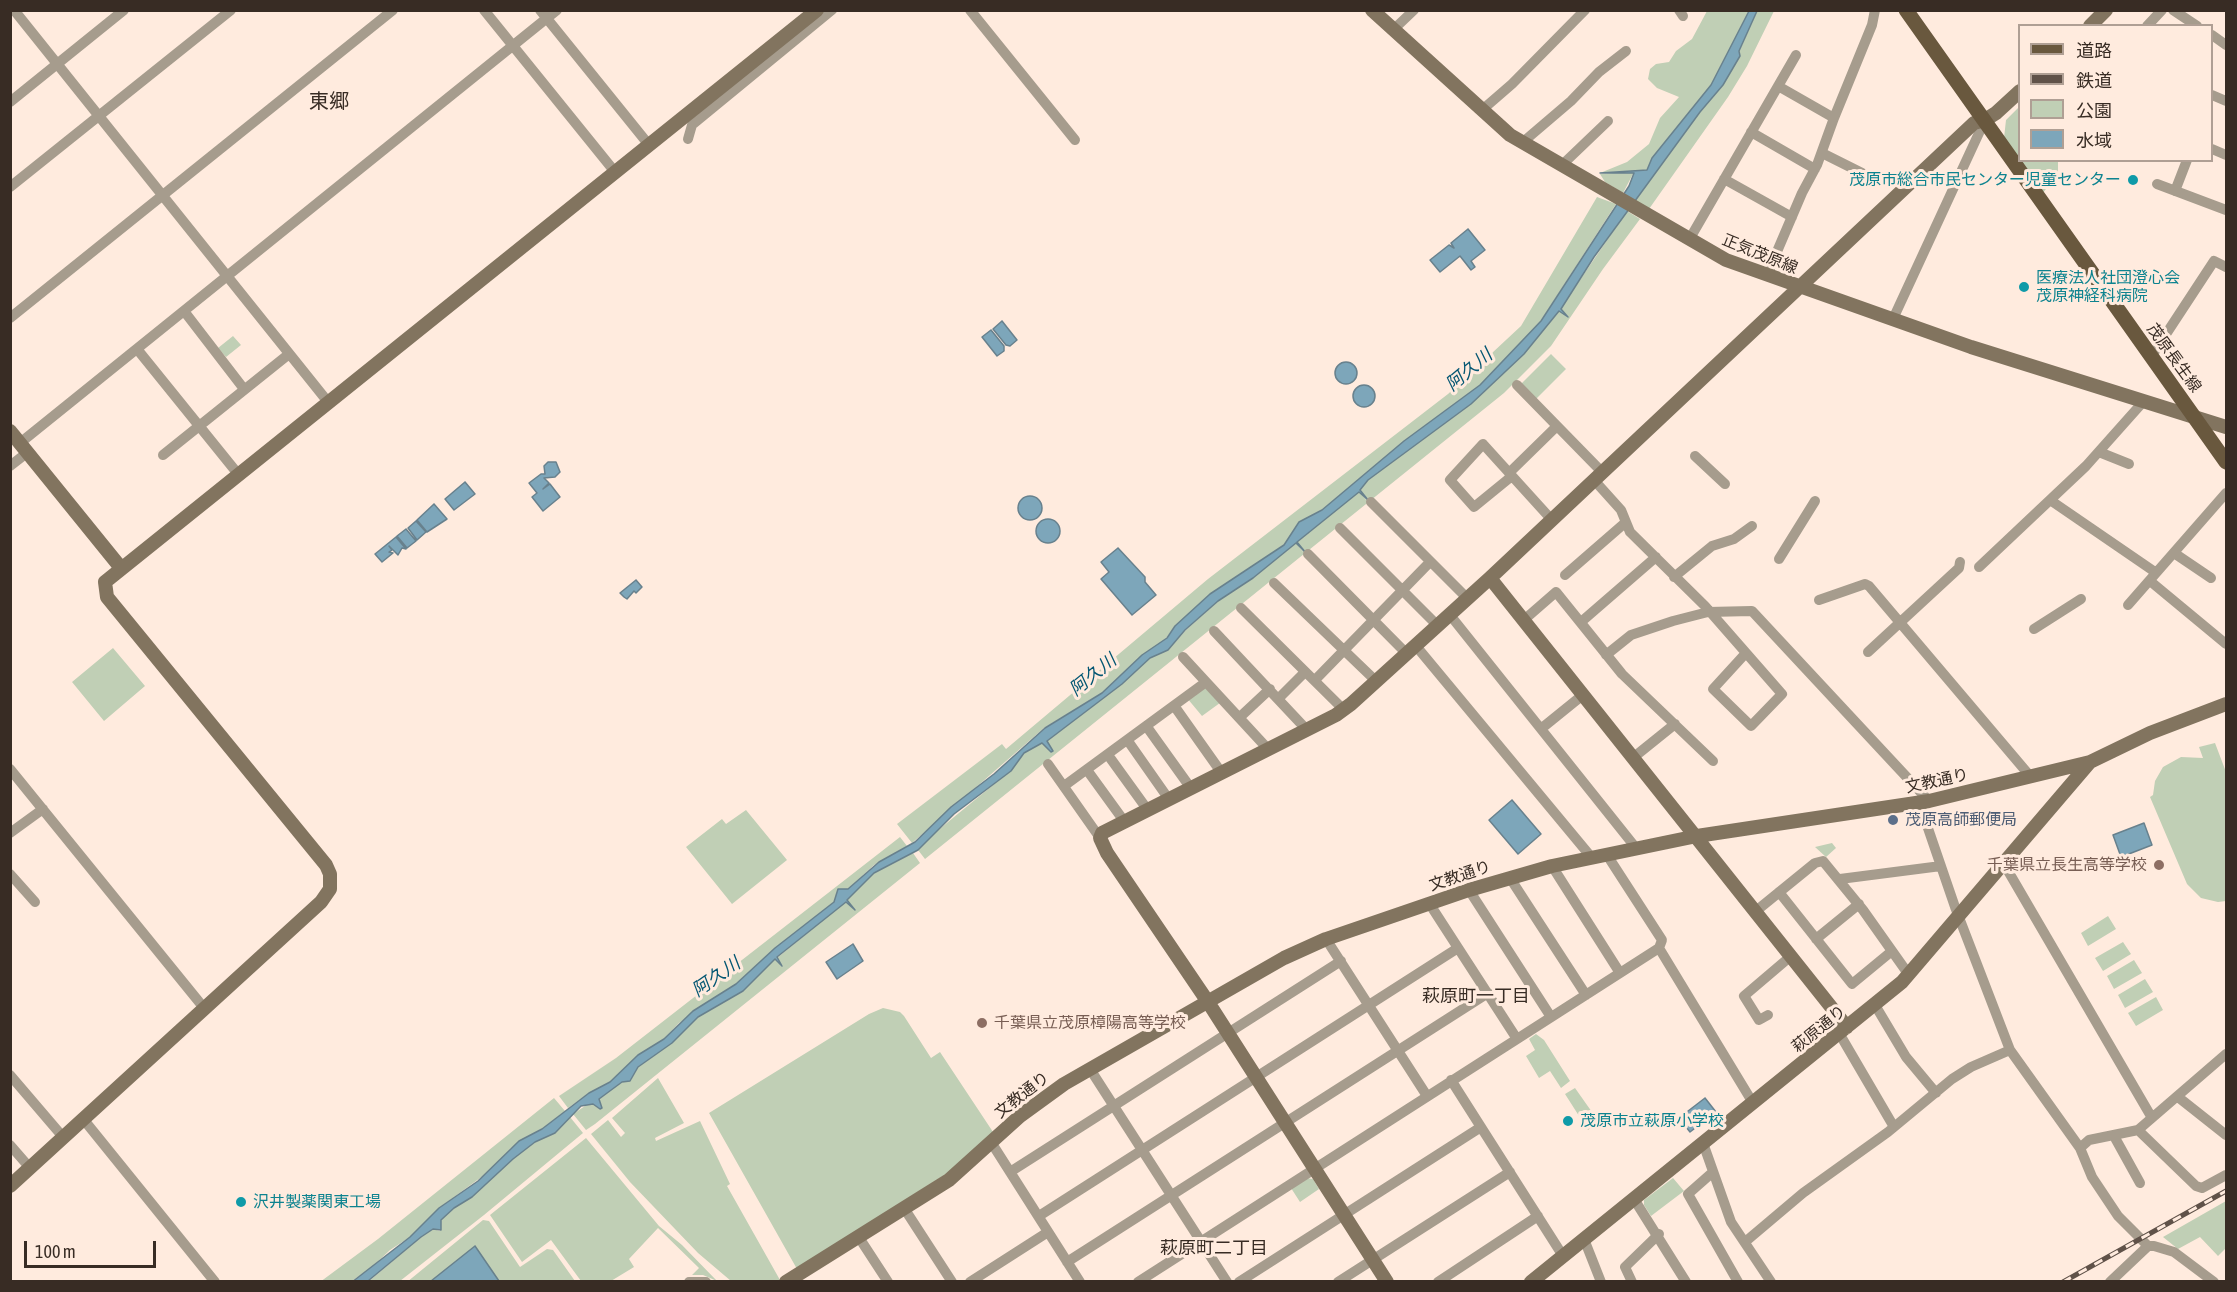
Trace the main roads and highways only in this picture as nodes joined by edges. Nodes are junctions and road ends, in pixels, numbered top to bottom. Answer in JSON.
{"nodes":[{"id":1,"x":1906,"y":10,"type":"edge"},
{"id":2,"x":2226,"y":462,"type":"edge"}],
"edges":[{"from":1,"to":2,"type":"main road","name":"茂原長生線"}]}
